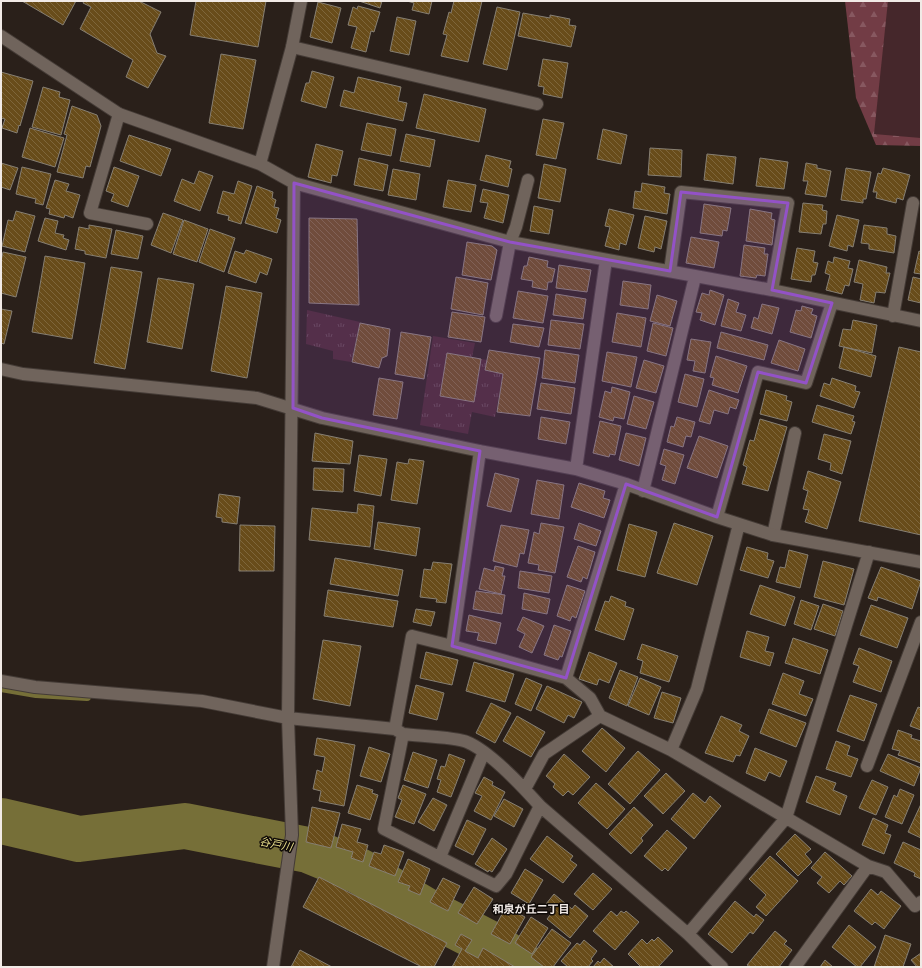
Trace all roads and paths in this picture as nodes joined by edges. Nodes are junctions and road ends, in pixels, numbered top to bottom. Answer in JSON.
{"nodes":[{"id":1,"x":301,"y":1,"type":"edge"},
{"id":2,"x":1,"y":36,"type":"edge"},
{"id":3,"x":292,"y":47,"type":"junction"},
{"id":4,"x":537,"y":104,"type":"dead end"},
{"id":5,"x":119,"y":114,"type":"junction"},
{"id":6,"x":260,"y":164,"type":"junction"},
{"id":7,"x":528,"y":180,"type":"dead end"},
{"id":8,"x":294,"y":183,"type":"junction"},
{"id":9,"x":913,"y":203,"type":"dead end"},
{"id":10,"x":147,"y":224,"type":"dead end"},
{"id":11,"x":510,"y":242,"type":"junction"},
{"id":12,"x":606,"y":260,"type":"junction"},
{"id":13,"x":670,"y":271,"type":"junction"},
{"id":14,"x":695,"y":276,"type":"junction"},
{"id":15,"x":772,"y":290,"type":"junction"},
{"id":16,"x":832,"y":304,"type":"junction"},
{"id":17,"x":496,"y":316,"type":"dead end"},
{"id":18,"x":893,"y":316,"type":"junction"},
{"id":19,"x":921,"y":321,"type":"edge"},
{"id":20,"x":1,"y":369,"type":"edge"},
{"id":21,"x":293,"y":408,"type":"junction"},
{"id":22,"x":795,"y":433,"type":"dead end"},
{"id":23,"x":480,"y":451,"type":"junction"},
{"id":24,"x":576,"y":469,"type":"junction"},
{"id":25,"x":626,"y":484,"type":"junction"},
{"id":26,"x":643,"y":492,"type":"junction"},
{"id":27,"x":717,"y":517,"type":"junction"},
{"id":28,"x":739,"y":524,"type":"junction"},
{"id":29,"x":773,"y":534,"type":"junction"},
{"id":30,"x":869,"y":552,"type":"junction"},
{"id":31,"x":921,"y":562,"type":"edge"},
{"id":32,"x":921,"y":622,"type":"edge"},
{"id":33,"x":452,"y":646,"type":"junction"},
{"id":34,"x":566,"y":678,"type":"junction"},
{"id":35,"x":1,"y":681,"type":"edge"},
{"id":36,"x":600,"y":716,"type":"junction"},
{"id":37,"x":288,"y":718,"type":"junction"},
{"id":38,"x":399,"y":731,"type":"junction"},
{"id":39,"x":671,"y":750,"type":"junction"},
{"id":40,"x":484,"y":752,"type":"junction"},
{"id":41,"x":867,"y":766,"type":"dead end"},
{"id":42,"x":525,"y":789,"type":"junction"},
{"id":43,"x":540,"y":806,"type":"junction"},
{"id":44,"x":786,"y":818,"type":"junction"},
{"id":45,"x":440,"y":857,"type":"junction"},
{"id":46,"x":868,"y":866,"type":"junction"},
{"id":47,"x":921,"y":902,"type":"edge"},
{"id":48,"x":688,"y":934,"type":"junction"},
{"id":49,"x":273,"y":967,"type":"edge"},
{"id":50,"x":722,"y":967,"type":"edge"},
{"id":51,"x":795,"y":967,"type":"edge"}],
"edges":[{"from":1,"to":3,"type":"street"},
{"from":2,"to":5,"type":"street"},
{"from":3,"to":4,"type":"street"},
{"from":3,"to":6,"type":"street"},
{"from":5,"to":6,"type":"street"},
{"from":5,"to":10,"type":"street"},
{"from":6,"to":8,"type":"street"},
{"from":7,"to":11,"type":"street"},
{"from":8,"to":11,"type":"street"},
{"from":8,"to":21,"type":"street"},
{"from":9,"to":18,"type":"street"},
{"from":11,"to":12,"type":"street"},
{"from":11,"to":17,"type":"street"},
{"from":12,"to":13,"type":"street"},
{"from":12,"to":24,"type":"street"},
{"from":13,"to":14,"type":"street"},
{"from":13,"to":15,"type":"street"},
{"from":14,"to":15,"type":"street"},
{"from":14,"to":26,"type":"street"},
{"from":15,"to":16,"type":"street"},
{"from":16,"to":18,"type":"street"},
{"from":16,"to":27,"type":"street"},
{"from":18,"to":19,"type":"street"},
{"from":20,"to":21,"type":"street"},
{"from":21,"to":23,"type":"street"},
{"from":21,"to":37,"type":"street"},
{"from":22,"to":29,"type":"street"},
{"from":23,"to":24,"type":"street"},
{"from":23,"to":33,"type":"street"},
{"from":24,"to":25,"type":"street"},
{"from":25,"to":26,"type":"street"},
{"from":25,"to":34,"type":"street"},
{"from":26,"to":27,"type":"street"},
{"from":27,"to":28,"type":"street"},
{"from":28,"to":29,"type":"street"},
{"from":28,"to":39,"type":"street"},
{"from":29,"to":30,"type":"street"},
{"from":30,"to":31,"type":"street"},
{"from":30,"to":44,"type":"street"},
{"from":32,"to":41,"type":"street"},
{"from":33,"to":34,"type":"street"},
{"from":33,"to":38,"type":"street"},
{"from":34,"to":36,"type":"street"},
{"from":35,"to":37,"type":"street"},
{"from":36,"to":39,"type":"street"},
{"from":36,"to":42,"type":"street"},
{"from":37,"to":38,"type":"street"},
{"from":37,"to":49,"type":"street"},
{"from":38,"to":40,"type":"street"},
{"from":38,"to":45,"type":"street"},
{"from":39,"to":44,"type":"street"},
{"from":40,"to":42,"type":"street"},
{"from":40,"to":45,"type":"street"},
{"from":42,"to":43,"type":"street"},
{"from":43,"to":45,"type":"street"},
{"from":43,"to":48,"type":"street"},
{"from":44,"to":46,"type":"street"},
{"from":44,"to":48,"type":"street"},
{"from":46,"to":47,"type":"street"},
{"from":46,"to":51,"type":"street"},
{"from":48,"to":50,"type":"street"}]}
